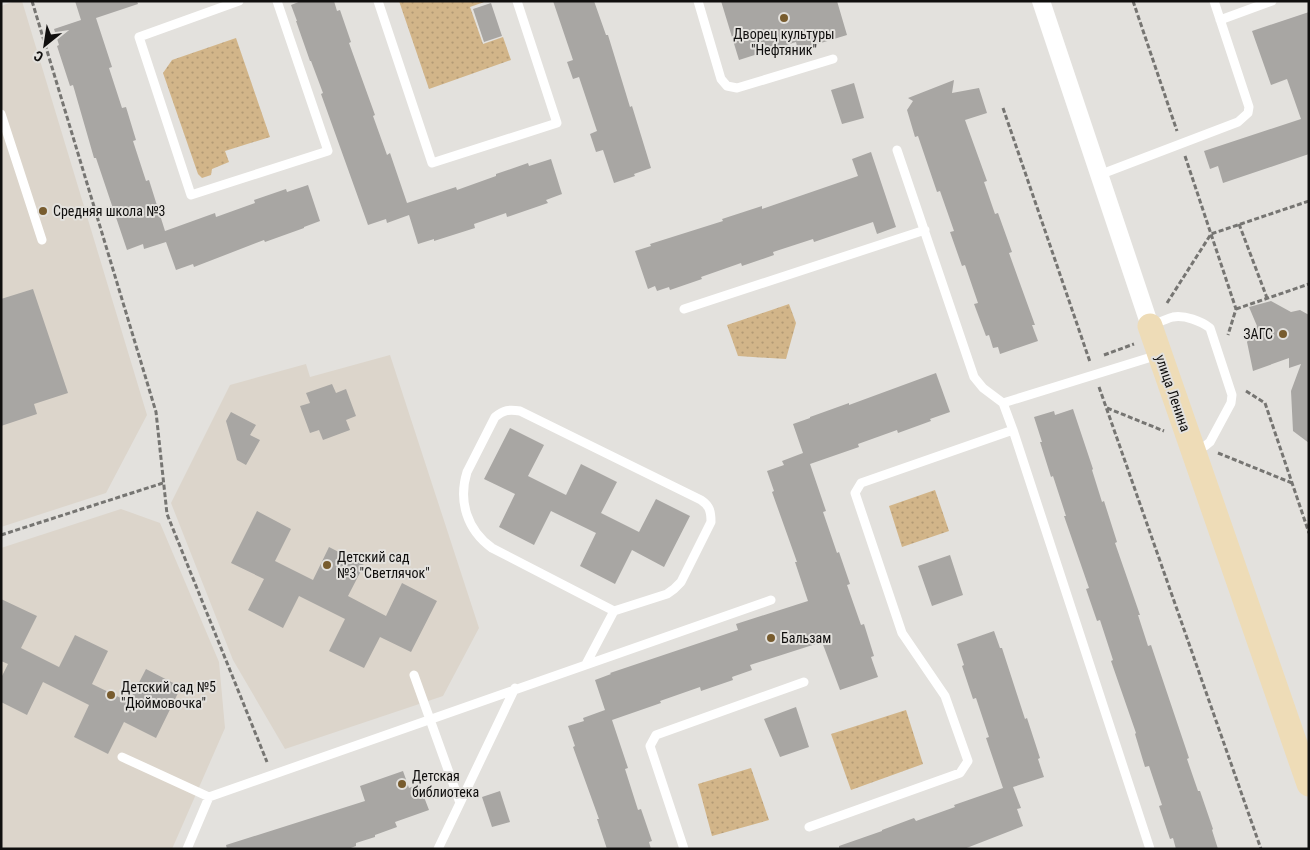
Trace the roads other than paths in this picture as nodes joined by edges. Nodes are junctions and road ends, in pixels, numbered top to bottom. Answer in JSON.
{"nodes":[{"id":1,"x":239,"y":1,"type":"edge"},
{"id":2,"x":277,"y":1,"type":"edge"},
{"id":3,"x":378,"y":1,"type":"edge"},
{"id":4,"x":517,"y":1,"type":"edge"},
{"id":5,"x":698,"y":1,"type":"edge"},
{"id":6,"x":1040,"y":1,"type":"edge"},
{"id":7,"x":1214,"y":1,"type":"edge"},
{"id":8,"x":1272,"y":1,"type":"edge"},
{"id":9,"x":1220,"y":20,"type":"junction"},
{"id":10,"x":833,"y":59,"type":"dead end"},
{"id":11,"x":1,"y":114,"type":"edge"},
{"id":12,"x":897,"y":150,"type":"dead end"},
{"id":13,"x":1099,"y":175,"type":"junction"},
{"id":14,"x":925,"y":230,"type":"junction"},
{"id":15,"x":42,"y":240,"type":"dead end"},
{"id":16,"x":684,"y":309,"type":"dead end"},
{"id":17,"x":1150,"y":326,"type":"junction"},
{"id":18,"x":1160,"y":354,"type":"junction"},
{"id":19,"x":1003,"y":403,"type":"junction"},
{"id":20,"x":1013,"y":430,"type":"junction"},
{"id":21,"x":1192,"y":450,"type":"junction"},
{"id":22,"x":771,"y":600,"type":"dead end"},
{"id":23,"x":614,"y":611,"type":"junction"},
{"id":24,"x":586,"y":664,"type":"junction"},
{"id":25,"x":414,"y":675,"type":"dead end"},
{"id":26,"x":804,"y":682,"type":"dead end"},
{"id":27,"x":515,"y":688,"type":"junction"},
{"id":28,"x":430,"y":719,"type":"junction"},
{"id":29,"x":122,"y":756,"type":"dead end"},
{"id":30,"x":1309,"y":784,"type":"edge"},
{"id":31,"x":209,"y":796,"type":"junction"},
{"id":32,"x":460,"y":802,"type":"junction"},
{"id":33,"x":809,"y":827,"type":"dead end"},
{"id":34,"x":187,"y":849,"type":"edge"},
{"id":35,"x":438,"y":849,"type":"edge"},
{"id":36,"x":684,"y":849,"type":"edge"},
{"id":37,"x":1150,"y":849,"type":"edge"}],
"edges":[{"from":1,"to":2,"type":"lane"},
{"from":3,"to":4,"type":"lane"},
{"from":5,"to":10,"type":"lane"},
{"from":6,"to":13,"type":"street","name":"улица Ленина"},
{"from":7,"to":9,"type":"lane"},
{"from":8,"to":9,"type":"lane"},
{"from":9,"to":13,"type":"lane"},
{"from":11,"to":15,"type":"lane"},
{"from":12,"to":14,"type":"lane"},
{"from":13,"to":17,"type":"street","name":"улица Ленина"},
{"from":14,"to":16,"type":"lane"},
{"from":14,"to":19,"type":"lane"},
{"from":17,"to":18,"type":"street","name":"улица Ленина"},
{"from":17,"to":21,"type":"lane"},
{"from":18,"to":19,"type":"lane"},
{"from":18,"to":21,"type":"street","name":"улица Ленина"},
{"from":19,"to":20,"type":"lane"},
{"from":20,"to":33,"type":"lane"},
{"from":20,"to":37,"type":"lane"},
{"from":21,"to":30,"type":"street","name":"улица Ленина"},
{"from":22,"to":24,"type":"lane"},
{"from":23,"to":23,"type":"lane"},
{"from":23,"to":24,"type":"lane"},
{"from":24,"to":27,"type":"lane"},
{"from":25,"to":28,"type":"lane"},
{"from":26,"to":36,"type":"lane"},
{"from":27,"to":28,"type":"lane"},
{"from":27,"to":32,"type":"lane"},
{"from":28,"to":31,"type":"lane"},
{"from":28,"to":32,"type":"lane"},
{"from":29,"to":31,"type":"lane"},
{"from":31,"to":34,"type":"lane"},
{"from":32,"to":35,"type":"lane"}]}
